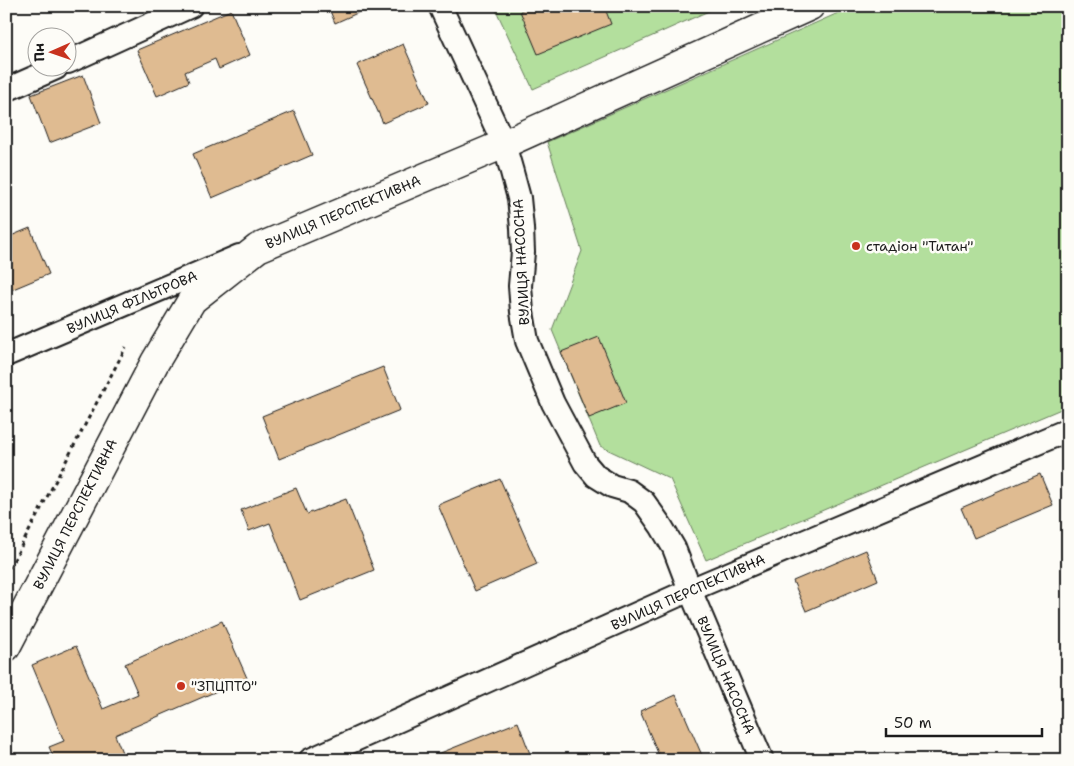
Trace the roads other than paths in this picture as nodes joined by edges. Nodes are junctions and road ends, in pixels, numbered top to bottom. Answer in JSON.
{"nodes":[{"id":1,"x":191,"y":6,"type":"edge"},
{"id":2,"x":440,"y":6,"type":"edge"},
{"id":3,"x":810,"y":6,"type":"edge"},
{"id":4,"x":78,"y":57,"type":"edge"},
{"id":5,"x":33,"y":78,"type":"edge"},
{"id":6,"x":6,"y":90,"type":"edge"},
{"id":7,"x":504,"y":144,"type":"junction"},
{"id":8,"x":258,"y":248,"type":"junction"},
{"id":9,"x":6,"y":356,"type":"edge"},
{"id":10,"x":1068,"y":430,"type":"edge"},
{"id":11,"x":690,"y":590,"type":"junction"},
{"id":12,"x":6,"y":647,"type":"edge"},
{"id":13,"x":310,"y":760,"type":"edge"},
{"id":14,"x":762,"y":760,"type":"edge"}],
"edges":[{"from":1,"to":4,"type":"street"},
{"from":2,"to":7,"type":"street","name":"ВУЛИЦЯ НАСОСНА"},
{"from":3,"to":7,"type":"street","name":"ВУЛИЦЯ ПЕРСПЕКТИВНА"},
{"from":5,"to":6,"type":"street"},
{"from":7,"to":8,"type":"street","name":"ВУЛИЦЯ ПЕРСПЕКТИВНА"},
{"from":7,"to":11,"type":"street","name":"ВУЛИЦЯ НАСОСНА"},
{"from":8,"to":9,"type":"street","name":"ВУЛИЦЯ ФІЛЬТРОВА"},
{"from":8,"to":12,"type":"street","name":"ВУЛИЦЯ ПЕРСПЕКТИВНА"},
{"from":10,"to":11,"type":"street","name":"ВУЛИЦЯ ПЕРСПЕКТИВНА"},
{"from":11,"to":13,"type":"street","name":"ВУЛИЦЯ ПЕРСПЕКТИВНА"},
{"from":11,"to":14,"type":"street","name":"ВУЛИЦЯ НАСОСНА"}]}
